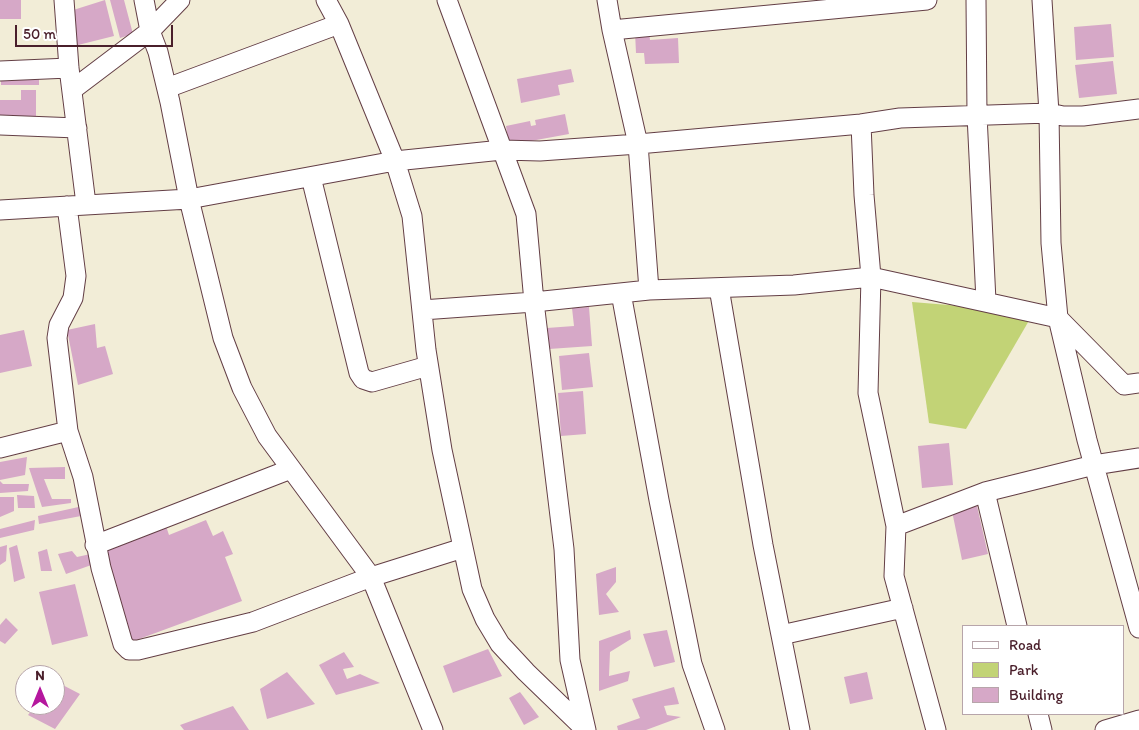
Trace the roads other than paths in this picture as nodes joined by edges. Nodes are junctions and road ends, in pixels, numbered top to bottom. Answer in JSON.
{"nodes":[{"id":1,"x":64,"y":0,"type":"edge"},
{"id":2,"x":144,"y":0,"type":"edge"},
{"id":3,"x":180,"y":0,"type":"edge"},
{"id":4,"x":326,"y":0,"type":"edge"},
{"id":5,"x":447,"y":0,"type":"edge"},
{"id":6,"x":607,"y":0,"type":"edge"},
{"id":7,"x":927,"y":0,"type":"edge"},
{"id":8,"x":976,"y":0,"type":"edge"},
{"id":9,"x":1042,"y":0,"type":"edge"},
{"id":10,"x":339,"y":24,"type":"junction"},
{"id":11,"x":612,"y":30,"type":"junction"},
{"id":12,"x":150,"y":31,"type":"junction"},
{"id":13,"x":69,"y":68,"type":"junction"},
{"id":14,"x":0,"y":71,"type":"edge"},
{"id":15,"x":167,"y":88,"type":"junction"},
{"id":16,"x":72,"y":90,"type":"junction"},
{"id":17,"x":1139,"y":109,"type":"edge"},
{"id":18,"x":1049,"y":113,"type":"junction"},
{"id":19,"x":977,"y":115,"type":"junction"},
{"id":20,"x":861,"y":124,"type":"junction"},
{"id":21,"x":0,"y":125,"type":"edge"},
{"id":22,"x":76,"y":128,"type":"junction"},
{"id":23,"x":638,"y":144,"type":"junction"},
{"id":24,"x":502,"y":150,"type":"junction"},
{"id":25,"x":395,"y":161,"type":"junction"},
{"id":26,"x":311,"y":177,"type":"junction"},
{"id":27,"x":190,"y":199,"type":"junction"},
{"id":28,"x":86,"y":204,"type":"junction"},
{"id":29,"x":67,"y":206,"type":"junction"},
{"id":30,"x":0,"y":210,"type":"edge"},
{"id":31,"x":871,"y":277,"type":"junction"},
{"id":32,"x":719,"y":288,"type":"junction"},
{"id":33,"x":649,"y":290,"type":"junction"},
{"id":34,"x":621,"y":294,"type":"junction"},
{"id":35,"x":986,"y":301,"type":"junction"},
{"id":36,"x":534,"y":302,"type":"junction"},
{"id":37,"x":422,"y":310,"type":"junction"},
{"id":38,"x":1058,"y":318,"type":"junction"},
{"id":39,"x":428,"y":366,"type":"junction"},
{"id":40,"x":1139,"y":384,"type":"edge"},
{"id":41,"x":68,"y":431,"type":"junction"},
{"id":42,"x":0,"y":448,"type":"edge"},
{"id":43,"x":1139,"y":458,"type":"edge"},
{"id":44,"x":1094,"y":465,"type":"junction"},
{"id":45,"x":291,"y":469,"type":"junction"},
{"id":46,"x":985,"y":492,"type":"junction"},
{"id":47,"x":896,"y":526,"type":"junction"},
{"id":48,"x":95,"y":545,"type":"junction"},
{"id":49,"x":463,"y":548,"type":"junction"},
{"id":50,"x":1131,"y":570,"type":"edge"},
{"id":51,"x":371,"y":577,"type":"junction"},
{"id":52,"x":903,"y":608,"type":"junction"},
{"id":53,"x":1017,"y":625,"type":"edge"},
{"id":54,"x":1139,"y":628,"type":"edge"},
{"id":55,"x":781,"y":635,"type":"junction"},
{"id":56,"x":1038,"y":715,"type":"edge"},
{"id":57,"x":1139,"y":720,"type":"edge"},
{"id":58,"x":586,"y":729,"type":"edge"},
{"id":59,"x":433,"y":730,"type":"edge"},
{"id":60,"x":715,"y":730,"type":"edge"},
{"id":61,"x":800,"y":730,"type":"edge"},
{"id":62,"x":936,"y":730,"type":"edge"},
{"id":63,"x":1042,"y":730,"type":"edge"},
{"id":64,"x":1105,"y":730,"type":"edge"}],
"edges":[{"from":1,"to":13,"type":"street"},
{"from":2,"to":12,"type":"street"},
{"from":3,"to":12,"type":"street"},
{"from":4,"to":10,"type":"street"},
{"from":5,"to":24,"type":"street"},
{"from":6,"to":11,"type":"street"},
{"from":7,"to":11,"type":"street"},
{"from":8,"to":19,"type":"street"},
{"from":9,"to":18,"type":"street"},
{"from":10,"to":15,"type":"street"},
{"from":10,"to":25,"type":"street"},
{"from":11,"to":23,"type":"street"},
{"from":12,"to":15,"type":"street"},
{"from":12,"to":16,"type":"street"},
{"from":13,"to":14,"type":"street"},
{"from":13,"to":16,"type":"street"},
{"from":15,"to":27,"type":"street"},
{"from":16,"to":22,"type":"street"},
{"from":17,"to":18,"type":"street"},
{"from":18,"to":19,"type":"street"},
{"from":18,"to":38,"type":"street"},
{"from":19,"to":20,"type":"street"},
{"from":19,"to":35,"type":"street"},
{"from":20,"to":23,"type":"street"},
{"from":20,"to":31,"type":"street"},
{"from":21,"to":22,"type":"street"},
{"from":22,"to":28,"type":"street"},
{"from":23,"to":24,"type":"street"},
{"from":23,"to":33,"type":"street"},
{"from":24,"to":25,"type":"street"},
{"from":24,"to":36,"type":"street"},
{"from":25,"to":26,"type":"street"},
{"from":25,"to":37,"type":"street"},
{"from":26,"to":27,"type":"street"},
{"from":26,"to":39,"type":"street"},
{"from":27,"to":28,"type":"street"},
{"from":27,"to":45,"type":"street"},
{"from":28,"to":29,"type":"street"},
{"from":29,"to":30,"type":"street"},
{"from":29,"to":41,"type":"street"},
{"from":31,"to":32,"type":"street"},
{"from":31,"to":35,"type":"street"},
{"from":31,"to":47,"type":"street"},
{"from":32,"to":33,"type":"street"},
{"from":32,"to":55,"type":"street"},
{"from":33,"to":34,"type":"street"},
{"from":34,"to":36,"type":"street"},
{"from":34,"to":60,"type":"street"},
{"from":35,"to":38,"type":"street"},
{"from":36,"to":37,"type":"street"},
{"from":36,"to":58,"type":"street"},
{"from":37,"to":39,"type":"street"},
{"from":38,"to":40,"type":"street"},
{"from":38,"to":44,"type":"street"},
{"from":39,"to":49,"type":"street"},
{"from":41,"to":42,"type":"street"},
{"from":41,"to":48,"type":"street"},
{"from":43,"to":44,"type":"street"},
{"from":44,"to":46,"type":"street"},
{"from":44,"to":50,"type":"street"},
{"from":45,"to":48,"type":"street"},
{"from":45,"to":51,"type":"street"},
{"from":46,"to":47,"type":"street"},
{"from":46,"to":53,"type":"street"},
{"from":47,"to":52,"type":"street"},
{"from":48,"to":51,"type":"street"},
{"from":49,"to":51,"type":"street"},
{"from":49,"to":58,"type":"street"},
{"from":50,"to":54,"type":"street"},
{"from":51,"to":59,"type":"street"},
{"from":52,"to":55,"type":"street"},
{"from":52,"to":62,"type":"street"},
{"from":55,"to":61,"type":"street"},
{"from":56,"to":63,"type":"street"},
{"from":57,"to":64,"type":"street"}]}
